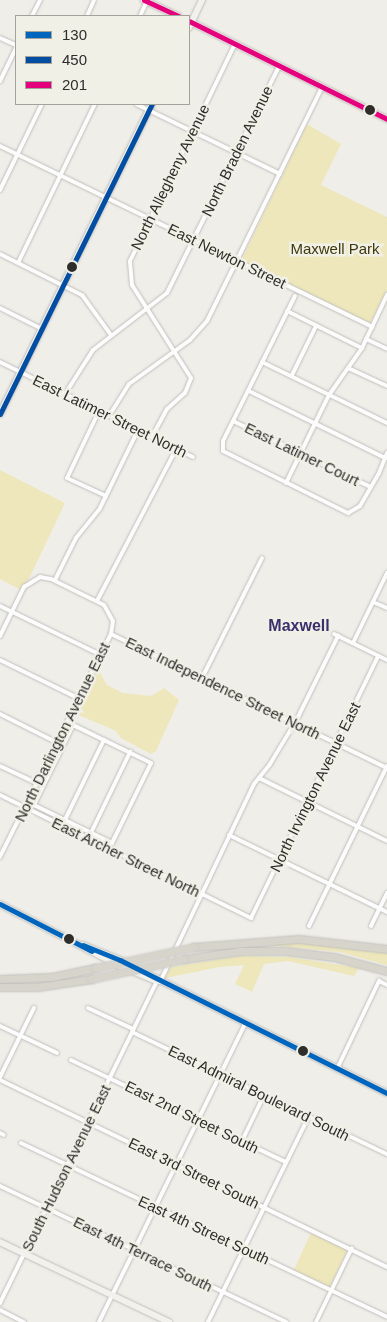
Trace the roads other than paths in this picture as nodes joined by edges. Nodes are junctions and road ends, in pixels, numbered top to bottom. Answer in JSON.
{"nodes":[{"id":1,"x":40,"y":0,"type":"edge"},
{"id":2,"x":94,"y":0,"type":"edge"},
{"id":3,"x":202,"y":0,"type":"edge"},
{"id":4,"x":146,"y":1,"type":"edge"},
{"id":5,"x":32,"y":15,"type":"edge"},
{"id":6,"x":87,"y":15,"type":"edge"},
{"id":7,"x":140,"y":15,"type":"edge"},
{"id":8,"x":176,"y":15,"type":"edge"},
{"id":9,"x":190,"y":24,"type":"edge"},
{"id":10,"x":0,"y":38,"type":"edge"},
{"id":11,"x":235,"y":44,"type":"junction"},
{"id":12,"x":15,"y":46,"type":"edge"},
{"id":13,"x":15,"y":49,"type":"edge"},
{"id":14,"x":279,"y":66,"type":"junction"},
{"id":15,"x":0,"y":81,"type":"edge"},
{"id":16,"x":322,"y":87,"type":"junction"},
{"id":17,"x":42,"y":105,"type":"edge"},
{"id":18,"x":95,"y":105,"type":"edge"},
{"id":19,"x":150,"y":107,"type":"edge"},
{"id":20,"x":387,"y":118,"type":"edge"},
{"id":21,"x":192,"y":132,"type":"junction"},
{"id":22,"x":0,"y":146,"type":"edge"},
{"id":23,"x":236,"y":153,"type":"junction"},
{"id":24,"x":18,"y":154,"type":"junction"},
{"id":25,"x":280,"y":174,"type":"junction"},
{"id":26,"x":60,"y":175,"type":"junction"},
{"id":27,"x":0,"y":190,"type":"edge"},
{"id":28,"x":106,"y":197,"type":"junction"},
{"id":29,"x":149,"y":218,"type":"junction"},
{"id":30,"x":193,"y":240,"type":"junction"},
{"id":31,"x":0,"y":254,"type":"edge"},
{"id":32,"x":237,"y":262,"type":"junction"},
{"id":33,"x":18,"y":263,"type":"junction"},
{"id":34,"x":63,"y":285,"type":"junction"},
{"id":35,"x":387,"y":295,"type":"edge"},
{"id":36,"x":295,"y":296,"type":"dead end"},
{"id":37,"x":0,"y":308,"type":"edge"},
{"id":38,"x":148,"y":310,"type":"junction"},
{"id":39,"x":287,"y":311,"type":"junction"},
{"id":40,"x":316,"y":326,"type":"junction"},
{"id":41,"x":372,"y":327,"type":"junction"},
{"id":42,"x":42,"y":329,"type":"junction"},
{"id":43,"x":111,"y":335,"type":"junction"},
{"id":44,"x":366,"y":339,"type":"junction"},
{"id":45,"x":362,"y":348,"type":"junction"},
{"id":46,"x":387,"y":349,"type":"edge"},
{"id":47,"x":175,"y":350,"type":"junction"},
{"id":48,"x":0,"y":362,"type":"edge"},
{"id":49,"x":262,"y":362,"type":"junction"},
{"id":50,"x":348,"y":368,"type":"junction"},
{"id":51,"x":20,"y":372,"type":"junction"},
{"id":52,"x":292,"y":375,"type":"junction"},
{"id":53,"x":387,"y":386,"type":"edge"},
{"id":54,"x":248,"y":392,"type":"junction"},
{"id":55,"x":65,"y":394,"type":"junction"},
{"id":56,"x":329,"y":395,"type":"junction"},
{"id":57,"x":100,"y":411,"type":"junction"},
{"id":58,"x":0,"y":414,"type":"edge"},
{"id":59,"x":109,"y":416,"type":"junction"},
{"id":60,"x":233,"y":421,"type":"junction"},
{"id":61,"x":387,"y":423,"type":"edge"},
{"id":62,"x":316,"y":424,"type":"junction"},
{"id":63,"x":138,"y":430,"type":"junction"},
{"id":64,"x":152,"y":436,"type":"junction"},
{"id":65,"x":176,"y":449,"type":"junction"},
{"id":66,"x":301,"y":453,"type":"junction"},
{"id":67,"x":387,"y":453,"type":"edge"},
{"id":68,"x":193,"y":457,"type":"dead end"},
{"id":69,"x":385,"y":458,"type":"junction"},
{"id":70,"x":286,"y":483,"type":"junction"},
{"id":71,"x":371,"y":487,"type":"junction"},
{"id":72,"x":106,"y":496,"type":"junction"},
{"id":73,"x":262,"y":558,"type":"dead end"},
{"id":74,"x":387,"y":573,"type":"edge"},
{"id":75,"x":55,"y":580,"type":"junction"},
{"id":76,"x":97,"y":601,"type":"junction"},
{"id":77,"x":373,"y":602,"type":"junction"},
{"id":78,"x":0,"y":606,"type":"edge"},
{"id":79,"x":387,"y":608,"type":"edge"},
{"id":80,"x":12,"y":612,"type":"junction"},
{"id":81,"x":111,"y":634,"type":"junction"},
{"id":82,"x":0,"y":636,"type":"edge"},
{"id":83,"x":352,"y":643,"type":"junction"},
{"id":84,"x":99,"y":654,"type":"junction"},
{"id":85,"x":378,"y":656,"type":"junction"},
{"id":86,"x":0,"y":660,"type":"edge"},
{"id":87,"x":387,"y":660,"type":"edge"},
{"id":88,"x":202,"y":678,"type":"junction"},
{"id":89,"x":78,"y":698,"type":"junction"},
{"id":90,"x":0,"y":714,"type":"edge"},
{"id":91,"x":295,"y":723,"type":"junction"},
{"id":92,"x":104,"y":740,"type":"junction"},
{"id":93,"x":56,"y":742,"type":"junction"},
{"id":94,"x":336,"y":743,"type":"junction"},
{"id":95,"x":130,"y":752,"type":"junction"},
{"id":96,"x":0,"y":766,"type":"edge"},
{"id":97,"x":387,"y":767,"type":"edge"},
{"id":98,"x":259,"y":778,"type":"junction"},
{"id":99,"x":36,"y":783,"type":"junction"},
{"id":100,"x":0,"y":795,"type":"edge"},
{"id":101,"x":28,"y":800,"type":"junction"},
{"id":102,"x":307,"y":802,"type":"junction"},
{"id":103,"x":34,"y":805,"type":"junction"},
{"id":104,"x":24,"y":808,"type":"junction"},
{"id":105,"x":64,"y":820,"type":"junction"},
{"id":106,"x":62,"y":826,"type":"junction"},
{"id":107,"x":358,"y":826,"type":"junction"},
{"id":108,"x":91,"y":833,"type":"junction"},
{"id":109,"x":229,"y":835,"type":"junction"},
{"id":110,"x":88,"y":839,"type":"junction"},
{"id":111,"x":387,"y":841,"type":"edge"},
{"id":112,"x":1,"y":851,"type":"edge"},
{"id":113,"x":0,"y":857,"type":"edge"},
{"id":114,"x":280,"y":860,"type":"junction"},
{"id":115,"x":329,"y":884,"type":"junction"},
{"id":116,"x":387,"y":893,"type":"edge"},
{"id":117,"x":202,"y":894,"type":"junction"},
{"id":118,"x":0,"y":904,"type":"edge"},
{"id":119,"x":379,"y":909,"type":"junction"},
{"id":120,"x":387,"y":912,"type":"edge"},
{"id":121,"x":251,"y":918,"type":"joint"},
{"id":122,"x":309,"y":926,"type":"dead end"},
{"id":123,"x":371,"y":926,"type":"dead end"},
{"id":124,"x":387,"y":949,"type":"edge"},
{"id":125,"x":387,"y":971,"type":"edge"},
{"id":126,"x":0,"y":979,"type":"edge"},
{"id":127,"x":158,"y":982,"type":"junction"},
{"id":128,"x":387,"y":985,"type":"edge"},
{"id":129,"x":0,"y":987,"type":"edge"},
{"id":130,"x":34,"y":1008,"type":"dead end"},
{"id":131,"x":88,"y":1008,"type":"dead end"},
{"id":132,"x":245,"y":1024,"type":"junction"},
{"id":133,"x":0,"y":1026,"type":"edge"},
{"id":134,"x":133,"y":1031,"type":"junction"},
{"id":135,"x":20,"y":1036,"type":"junction"},
{"id":136,"x":57,"y":1053,"type":"dead end"},
{"id":137,"x":71,"y":1060,"type":"dead end"},
{"id":138,"x":336,"y":1069,"type":"junction"},
{"id":139,"x":220,"y":1074,"type":"junction"},
{"id":140,"x":0,"y":1078,"type":"edge"},
{"id":141,"x":110,"y":1078,"type":"junction"},
{"id":142,"x":387,"y":1093,"type":"edge"},
{"id":143,"x":264,"y":1096,"type":"junction"},
{"id":144,"x":309,"y":1116,"type":"junction"},
{"id":145,"x":198,"y":1120,"type":"junction"},
{"id":146,"x":88,"y":1122,"type":"junction"},
{"id":147,"x":242,"y":1141,"type":"junction"},
{"id":148,"x":21,"y":1143,"type":"dead end"},
{"id":149,"x":387,"y":1154,"type":"edge"},
{"id":150,"x":286,"y":1162,"type":"junction"},
{"id":151,"x":177,"y":1164,"type":"junction"},
{"id":152,"x":67,"y":1165,"type":"junction"},
{"id":153,"x":0,"y":1186,"type":"edge"},
{"id":154,"x":264,"y":1206,"type":"junction"},
{"id":155,"x":46,"y":1208,"type":"junction"},
{"id":156,"x":155,"y":1208,"type":"junction"},
{"id":157,"x":0,"y":1242,"type":"edge"},
{"id":158,"x":352,"y":1248,"type":"junction"},
{"id":159,"x":244,"y":1249,"type":"junction"},
{"id":160,"x":135,"y":1250,"type":"junction"},
{"id":161,"x":25,"y":1253,"type":"junction"},
{"id":162,"x":387,"y":1267,"type":"edge"},
{"id":163,"x":332,"y":1291,"type":"junction"},
{"id":164,"x":223,"y":1292,"type":"junction"},
{"id":165,"x":112,"y":1295,"type":"junction"},
{"id":166,"x":0,"y":1303,"type":"edge"},
{"id":167,"x":0,"y":1310,"type":"edge"},
{"id":168,"x":387,"y":1317,"type":"edge"},
{"id":169,"x":24,"y":1322,"type":"edge"},
{"id":170,"x":99,"y":1322,"type":"edge"},
{"id":171,"x":169,"y":1322,"type":"edge"},
{"id":172,"x":208,"y":1322,"type":"edge"},
{"id":173,"x":286,"y":1322,"type":"edge"},
{"id":174,"x":316,"y":1322,"type":"edge"}],
"edges":[{"from":1,"to":5,"type":"street"},
{"from":2,"to":6,"type":"street"},
{"from":3,"to":9,"type":"main road"},
{"from":4,"to":7,"type":"street"},
{"from":4,"to":8,"type":"main road"},
{"from":9,"to":11,"type":"main road"},
{"from":10,"to":12,"type":"street"},
{"from":11,"to":14,"type":"main road"},
{"from":11,"to":21,"type":"street","name":"North Allegheny Avenue"},
{"from":13,"to":15,"type":"street"},
{"from":14,"to":16,"type":"main road"},
{"from":14,"to":23,"type":"street","name":"North Braden Avenue"},
{"from":16,"to":20,"type":"main road"},
{"from":16,"to":25,"type":"street"},
{"from":17,"to":24,"type":"street"},
{"from":18,"to":26,"type":"street"},
{"from":19,"to":21,"type":"street"},
{"from":19,"to":28,"type":"main road"},
{"from":21,"to":23,"type":"street"},
{"from":21,"to":29,"type":"street","name":"North Allegheny Avenue"},
{"from":22,"to":24,"type":"street","name":"East Newton Street"},
{"from":23,"to":25,"type":"street"},
{"from":23,"to":30,"type":"street","name":"North Braden Avenue"},
{"from":24,"to":26,"type":"street","name":"East Newton Street"},
{"from":24,"to":27,"type":"street"},
{"from":25,"to":32,"type":"street"},
{"from":26,"to":28,"type":"street","name":"East Newton Street"},
{"from":26,"to":33,"type":"street"},
{"from":28,"to":29,"type":"street","name":"East Newton Street"},
{"from":28,"to":34,"type":"main road"},
{"from":29,"to":30,"type":"street","name":"East Newton Street"},
{"from":29,"to":38,"type":"street","name":"North Allegheny Avenue"},
{"from":30,"to":32,"type":"street","name":"East Newton Street"},
{"from":30,"to":38,"type":"street","name":"North Braden Avenue"},
{"from":31,"to":33,"type":"street"},
{"from":32,"to":41,"type":"street","name":"East Newton Street"},
{"from":32,"to":47,"type":"street"},
{"from":33,"to":34,"type":"street"},
{"from":34,"to":42,"type":"main road"},
{"from":34,"to":43,"type":"street"},
{"from":35,"to":41,"type":"street"},
{"from":36,"to":39,"type":"street"},
{"from":37,"to":42,"type":"street"},
{"from":38,"to":43,"type":"street"},
{"from":38,"to":47,"type":"street","name":"North Allegheny Avenue"},
{"from":39,"to":40,"type":"street"},
{"from":39,"to":49,"type":"street"},
{"from":40,"to":45,"type":"street"},
{"from":40,"to":52,"type":"street"},
{"from":41,"to":44,"type":"street"},
{"from":42,"to":51,"type":"main road"},
{"from":43,"to":55,"type":"street"},
{"from":44,"to":45,"type":"street"},
{"from":44,"to":46,"type":"street"},
{"from":45,"to":50,"type":"street"},
{"from":47,"to":59,"type":"street"},
{"from":47,"to":64,"type":"street","name":"North Allegheny Avenue"},
{"from":48,"to":51,"type":"street","name":"East Latimer Street North"},
{"from":49,"to":52,"type":"street"},
{"from":49,"to":54,"type":"street"},
{"from":50,"to":53,"type":"street"},
{"from":50,"to":56,"type":"street"},
{"from":51,"to":55,"type":"street","name":"East Latimer Street North"},
{"from":51,"to":58,"type":"main road"},
{"from":52,"to":56,"type":"street"},
{"from":54,"to":60,"type":"street"},
{"from":54,"to":62,"type":"street"},
{"from":55,"to":57,"type":"street","name":"East Latimer Street North"},
{"from":56,"to":61,"type":"street"},
{"from":56,"to":62,"type":"street"},
{"from":57,"to":59,"type":"street","name":"East Latimer Street North"},
{"from":57,"to":72,"type":"street"},
{"from":59,"to":63,"type":"street","name":"East Latimer Street North"},
{"from":60,"to":66,"type":"street","name":"East Latimer Court"},
{"from":60,"to":70,"type":"street"},
{"from":62,"to":66,"type":"street"},
{"from":62,"to":69,"type":"street"},
{"from":63,"to":64,"type":"street","name":"East Latimer Street North"},
{"from":63,"to":72,"type":"street"},
{"from":64,"to":65,"type":"street","name":"East Latimer Street North"},
{"from":65,"to":68,"type":"street","name":"East Latimer Street North"},
{"from":65,"to":76,"type":"street"},
{"from":66,"to":70,"type":"street"},
{"from":66,"to":71,"type":"street","name":"East Latimer Court"},
{"from":67,"to":69,"type":"street"},
{"from":69,"to":71,"type":"street"},
{"from":70,"to":71,"type":"street"},
{"from":72,"to":75,"type":"street"},
{"from":73,"to":88,"type":"street"},
{"from":74,"to":77,"type":"street"},
{"from":75,"to":76,"type":"street","name":"East Independence Street North"},
{"from":75,"to":80,"type":"street"},
{"from":76,"to":81,"type":"street","name":"East Independence Street North"},
{"from":77,"to":79,"type":"street"},
{"from":77,"to":83,"type":"street"},
{"from":78,"to":80,"type":"street"},
{"from":80,"to":82,"type":"street"},
{"from":80,"to":84,"type":"street"},
{"from":81,"to":84,"type":"street","name":"North Darlington Avenue East"},
{"from":81,"to":88,"type":"street","name":"East Independence Street North"},
{"from":83,"to":85,"type":"street"},
{"from":83,"to":91,"type":"street","name":"South Hudson Avenue East"},
{"from":84,"to":89,"type":"street","name":"North Darlington Avenue East"},
{"from":85,"to":87,"type":"street"},
{"from":85,"to":94,"type":"street","name":"North Irvington Avenue East"},
{"from":86,"to":89,"type":"street"},
{"from":88,"to":91,"type":"street","name":"East Independence Street North"},
{"from":89,"to":93,"type":"street","name":"North Darlington Avenue East"},
{"from":90,"to":93,"type":"street"},
{"from":91,"to":94,"type":"street","name":"East Independence Street North"},
{"from":91,"to":98,"type":"street","name":"South Hudson Avenue East"},
{"from":92,"to":95,"type":"street"},
{"from":92,"to":103,"type":"street","name":"North Darlington Avenue East"},
{"from":92,"to":105,"type":"street"},
{"from":93,"to":99,"type":"street","name":"North Darlington Avenue East"},
{"from":94,"to":97,"type":"street","name":"East Independence Street North"},
{"from":94,"to":102,"type":"street","name":"North Irvington Avenue East"},
{"from":95,"to":108,"type":"street"},
{"from":95,"to":108,"type":"street","name":"East Archer Street North"},
{"from":96,"to":99,"type":"street"},
{"from":97,"to":107,"type":"street"},
{"from":98,"to":102,"type":"street"},
{"from":98,"to":109,"type":"street","name":"South Hudson Avenue East"},
{"from":99,"to":101,"type":"street","name":"North Darlington Avenue East"},
{"from":100,"to":104,"type":"street","name":"East Archer Street North"},
{"from":101,"to":103,"type":"street","name":"East Archer Street North"},
{"from":101,"to":104,"type":"street","name":"North Darlington Avenue East"},
{"from":102,"to":107,"type":"street"},
{"from":102,"to":114,"type":"street","name":"North Irvington Avenue East"},
{"from":103,"to":105,"type":"street","name":"East Archer Street North"},
{"from":104,"to":106,"type":"street","name":"East Archer Street North"},
{"from":104,"to":112,"type":"street","name":"North Darlington Avenue East"},
{"from":105,"to":106,"type":"street"},
{"from":105,"to":108,"type":"street","name":"East Archer Street North"},
{"from":106,"to":110,"type":"street","name":"East Archer Street North"},
{"from":107,"to":111,"type":"street"},
{"from":107,"to":115,"type":"street"},
{"from":108,"to":110,"type":"street"},
{"from":109,"to":114,"type":"street"},
{"from":109,"to":117,"type":"street","name":"South Hudson Avenue East"},
{"from":110,"to":117,"type":"street","name":"East Archer Street North"},
{"from":112,"to":113,"type":"street","name":"North Darlington Avenue East"},
{"from":114,"to":115,"type":"street"},
{"from":114,"to":121,"type":"street","name":"North Irvington Avenue East"},
{"from":115,"to":119,"type":"street"},
{"from":115,"to":122,"type":"street"},
{"from":116,"to":119,"type":"street"},
{"from":117,"to":121,"type":"street","name":"East Archer Street North"},
{"from":117,"to":127,"type":"street","name":"South Hudson Avenue East"},
{"from":118,"to":127,"type":"main road"},
{"from":119,"to":120,"type":"street"},
{"from":119,"to":123,"type":"street"},
{"from":124,"to":126,"type":"highway","bridge":true},
{"from":125,"to":129,"type":"highway","bridge":true},
{"from":127,"to":132,"type":"main road"},
{"from":127,"to":134,"type":"street","name":"South Hudson Avenue East"},
{"from":128,"to":138,"type":"street"},
{"from":130,"to":135,"type":"street"},
{"from":131,"to":134,"type":"street","name":"East Admiral Boulevard South"},
{"from":132,"to":138,"type":"main road"},
{"from":132,"to":139,"type":"street"},
{"from":133,"to":135,"type":"street"},
{"from":134,"to":139,"type":"street","name":"East Admiral Boulevard South"},
{"from":134,"to":141,"type":"street","name":"South Hudson Avenue East"},
{"from":135,"to":136,"type":"street"},
{"from":135,"to":140,"type":"street"},
{"from":137,"to":141,"type":"street","name":"East 2nd Street South"},
{"from":138,"to":142,"type":"main road"},
{"from":139,"to":143,"type":"street","name":"East Admiral Boulevard South"},
{"from":139,"to":145,"type":"street"},
{"from":140,"to":146,"type":"street","name":"East 3rd Street South"},
{"from":141,"to":145,"type":"street","name":"East 2nd Street South"},
{"from":141,"to":146,"type":"street","name":"South Hudson Avenue East"},
{"from":143,"to":144,"type":"street","name":"East Admiral Boulevard South"},
{"from":143,"to":147,"type":"street"},
{"from":144,"to":149,"type":"street","name":"East Admiral Boulevard South"},
{"from":144,"to":150,"type":"street"},
{"from":145,"to":147,"type":"street","name":"East 2nd Street South"},
{"from":145,"to":151,"type":"street"},
{"from":146,"to":151,"type":"street","name":"East 3rd Street South"},
{"from":146,"to":152,"type":"street","name":"South Hudson Avenue East"},
{"from":147,"to":150,"type":"street","name":"East 2nd Street South"},
{"from":148,"to":152,"type":"street","name":"East 4th Street South"},
{"from":150,"to":154,"type":"street"},
{"from":151,"to":154,"type":"street","name":"East 3rd Street South"},
{"from":151,"to":156,"type":"street"},
{"from":152,"to":155,"type":"street","name":"South Hudson Avenue East"},
{"from":152,"to":156,"type":"street","name":"East 4th Street South"},
{"from":153,"to":155,"type":"street","name":"East 4th Terrace South"},
{"from":154,"to":158,"type":"street","name":"East 3rd Street South"},
{"from":154,"to":159,"type":"street"},
{"from":155,"to":160,"type":"street","name":"East 4th Terrace South"},
{"from":155,"to":161,"type":"street","name":"South Hudson Avenue East"},
{"from":156,"to":159,"type":"street","name":"East 4th Street South"},
{"from":156,"to":160,"type":"street"},
{"from":157,"to":161,"type":"main road"},
{"from":158,"to":162,"type":"street","name":"East 3rd Street South"},
{"from":158,"to":163,"type":"street"},
{"from":159,"to":163,"type":"street","name":"East 4th Street South"},
{"from":159,"to":164,"type":"street"},
{"from":160,"to":164,"type":"street","name":"East 4th Terrace South"},
{"from":160,"to":165,"type":"street"},
{"from":161,"to":165,"type":"main road"},
{"from":161,"to":166,"type":"street","name":"South Hudson Avenue East"},
{"from":163,"to":168,"type":"street","name":"East 4th Street South"},
{"from":163,"to":174,"type":"street"},
{"from":164,"to":172,"type":"street"},
{"from":164,"to":173,"type":"street","name":"East 4th Terrace South"},
{"from":165,"to":170,"type":"street"},
{"from":165,"to":171,"type":"main road"},
{"from":167,"to":169,"type":"street"}]}
